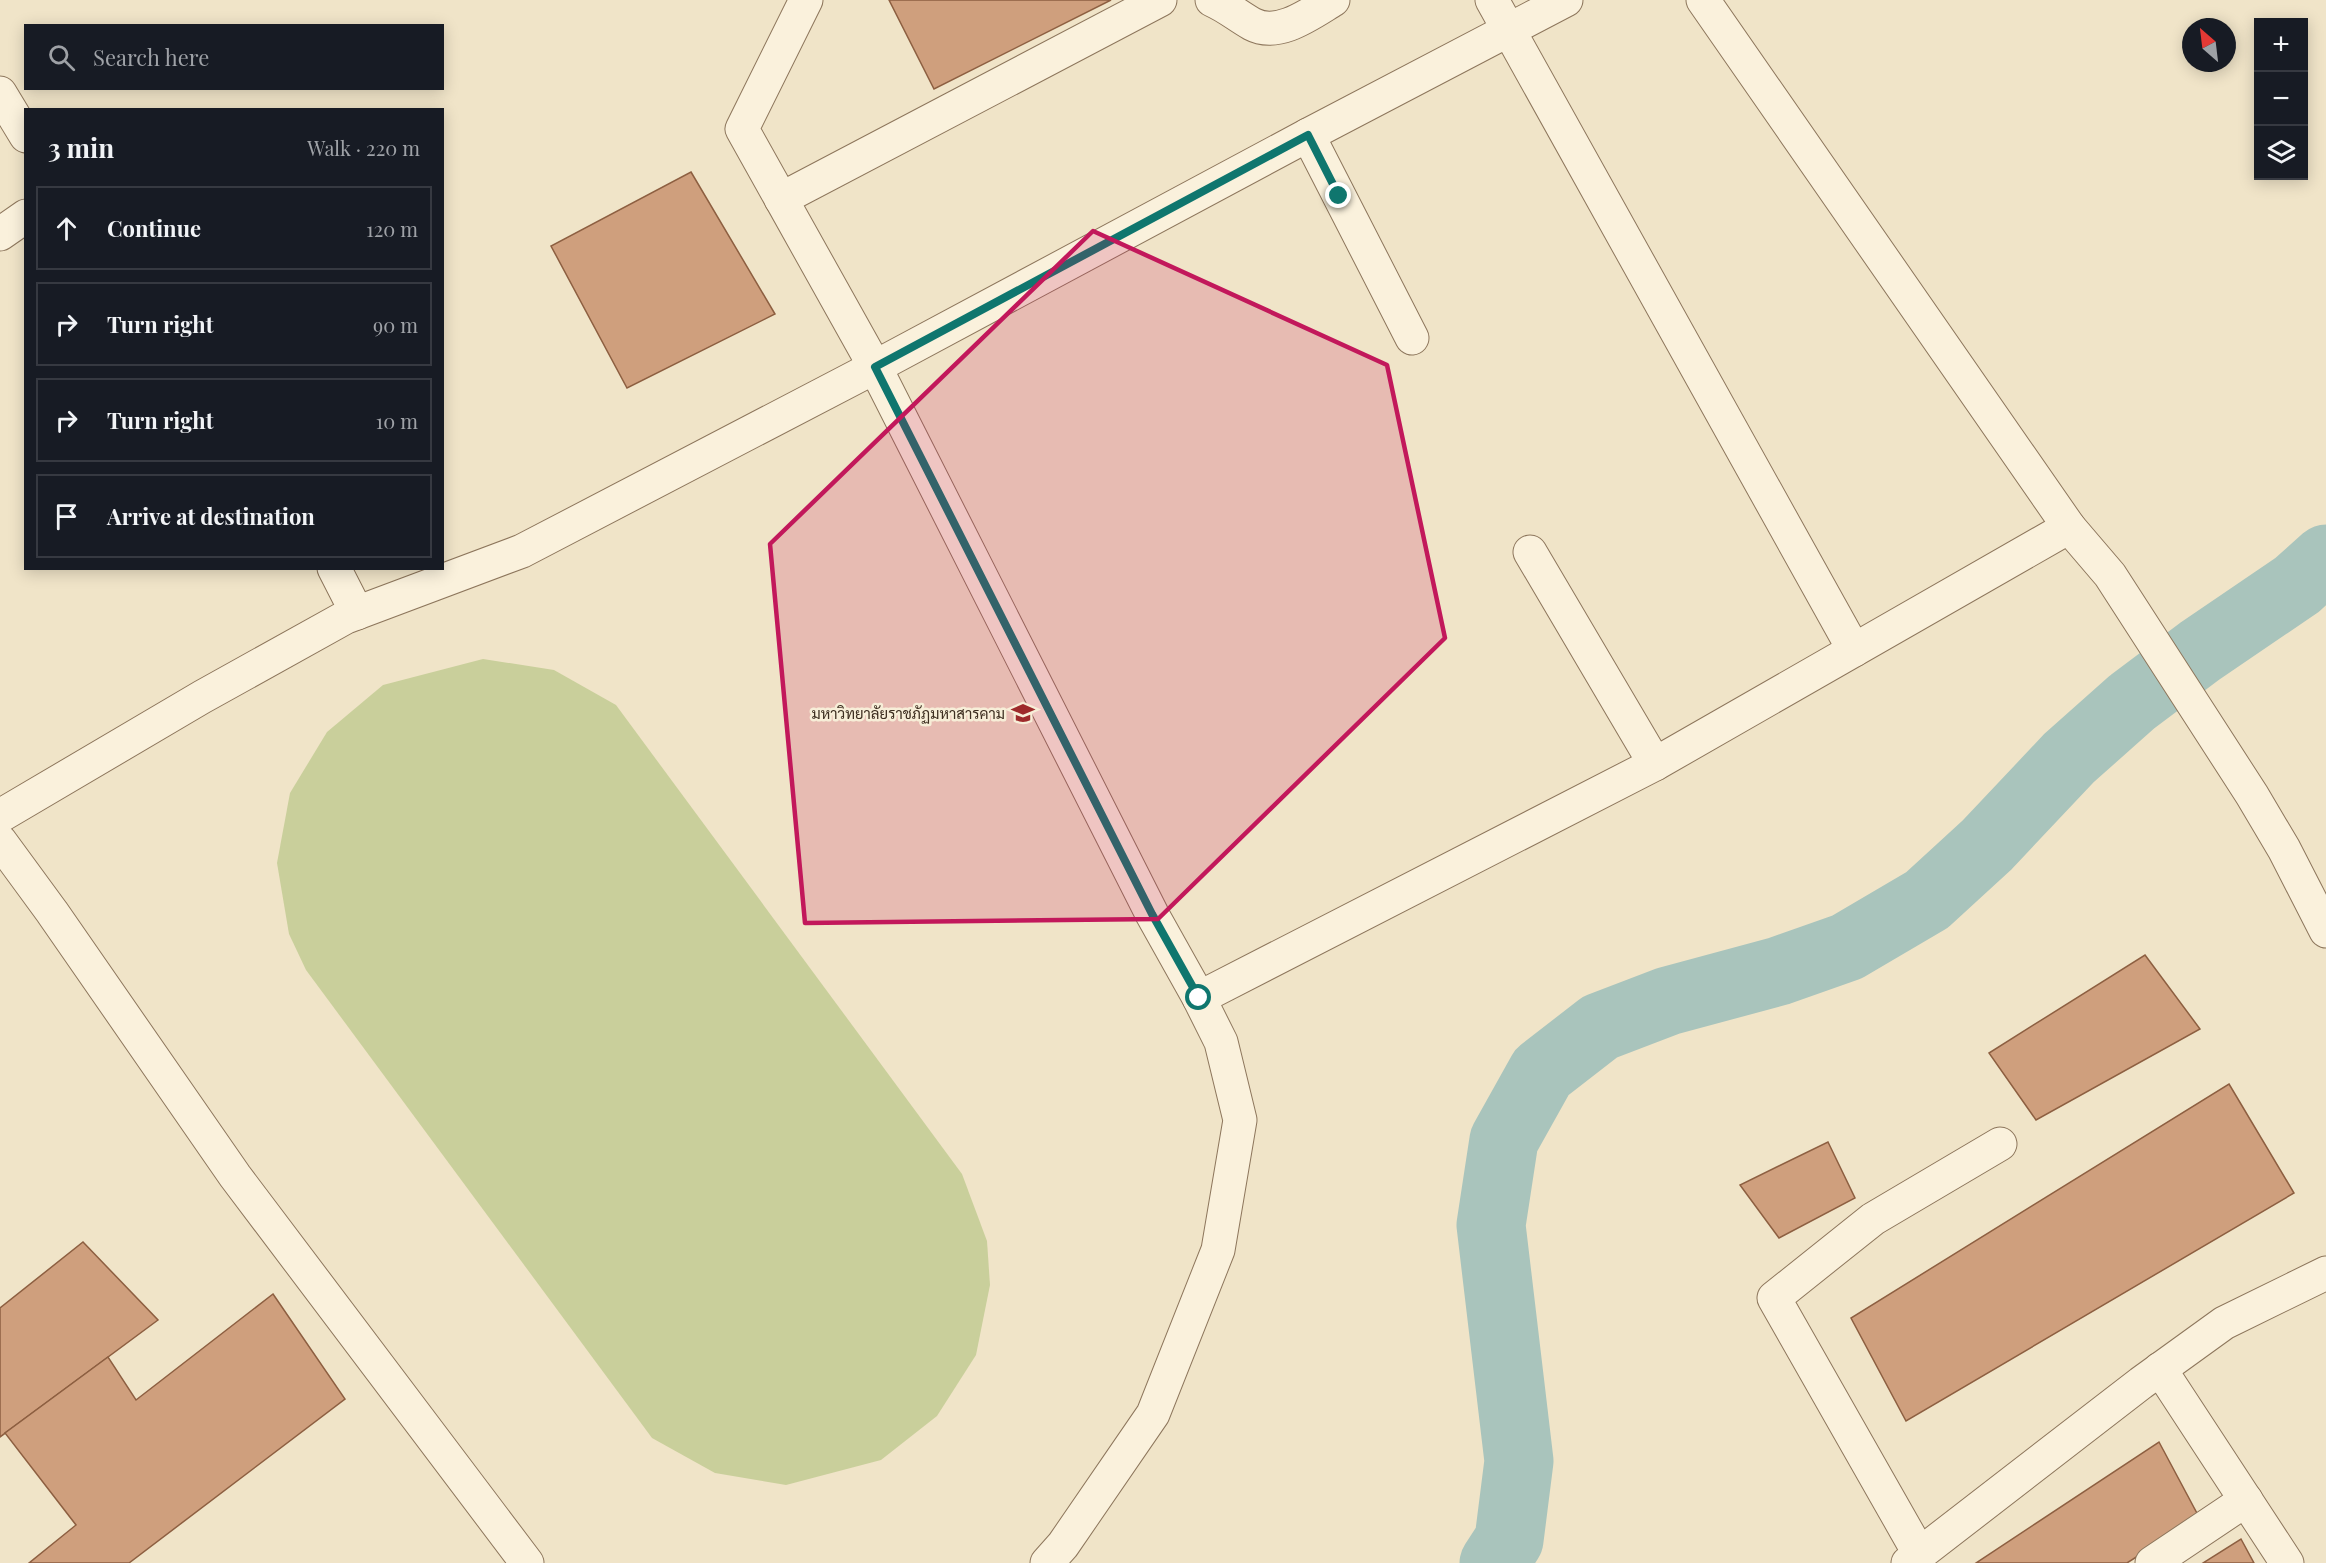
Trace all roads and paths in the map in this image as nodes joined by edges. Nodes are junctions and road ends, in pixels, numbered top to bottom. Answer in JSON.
{"nodes":[{"id":1,"x":806,"y":0,"type":"edge"},
{"id":2,"x":1160,"y":0,"type":"edge"},
{"id":3,"x":1212,"y":0,"type":"edge"},
{"id":4,"x":1333,"y":0,"type":"edge"},
{"id":5,"x":1492,"y":0,"type":"edge"},
{"id":6,"x":1566,"y":0,"type":"edge"},
{"id":7,"x":1703,"y":0,"type":"edge"},
{"id":8,"x":1510,"y":31,"type":"junction"},
{"id":9,"x":0,"y":93,"type":"edge"},
{"id":10,"x":24,"y":133,"type":"edge"},
{"id":11,"x":1308,"y":135,"type":"junction"},
{"id":12,"x":781,"y":199,"type":"junction"},
{"id":13,"x":24,"y":217,"type":"edge"},
{"id":14,"x":0,"y":234,"type":"edge"},
{"id":15,"x":1412,"y":338,"type":"dead end"},
{"id":16,"x":875,"y":367,"type":"junction"},
{"id":17,"x":2069,"y":527,"type":"junction"},
{"id":18,"x":1530,"y":552,"type":"dead end"},
{"id":19,"x":335,"y":570,"type":"edge"},
{"id":20,"x":357,"y":613,"type":"junction"},
{"id":21,"x":1854,"y":650,"type":"junction"},
{"id":22,"x":1654,"y":764,"type":"junction"},
{"id":23,"x":0,"y":816,"type":"edge"},
{"id":24,"x":0,"y":841,"type":"edge"},
{"id":25,"x":2326,"y":931,"type":"edge"},
{"id":26,"x":1199,"y":998,"type":"junction"},
{"id":27,"x":2000,"y":1144,"type":"dead end"},
{"id":28,"x":2326,"y":1273,"type":"edge"},
{"id":29,"x":2160,"y":1369,"type":"junction"},
{"id":30,"x":2246,"y":1500,"type":"junction"},
{"id":31,"x":1913,"y":1558,"type":"edge"},
{"id":32,"x":527,"y":1563,"type":"edge"},
{"id":33,"x":1047,"y":1563,"type":"edge"},
{"id":34,"x":2152,"y":1563,"type":"edge"},
{"id":35,"x":2287,"y":1563,"type":"edge"}],
"edges":[{"from":1,"to":12,"type":"street"},
{"from":2,"to":12,"type":"street"},
{"from":3,"to":4,"type":"street"},
{"from":5,"to":8,"type":"street"},
{"from":6,"to":8,"type":"street"},
{"from":7,"to":17,"type":"street"},
{"from":8,"to":11,"type":"street"},
{"from":8,"to":21,"type":"street"},
{"from":9,"to":10,"type":"street"},
{"from":11,"to":15,"type":"street"},
{"from":11,"to":16,"type":"street"},
{"from":12,"to":16,"type":"street"},
{"from":13,"to":14,"type":"street"},
{"from":16,"to":20,"type":"street"},
{"from":16,"to":26,"type":"street"},
{"from":17,"to":21,"type":"street"},
{"from":17,"to":25,"type":"street"},
{"from":18,"to":22,"type":"street"},
{"from":19,"to":20,"type":"street"},
{"from":20,"to":23,"type":"street"},
{"from":21,"to":22,"type":"street"},
{"from":22,"to":26,"type":"street"},
{"from":24,"to":32,"type":"street"},
{"from":26,"to":33,"type":"street"},
{"from":27,"to":31,"type":"street"},
{"from":28,"to":29,"type":"street"},
{"from":29,"to":30,"type":"street"},
{"from":29,"to":31,"type":"street"},
{"from":30,"to":34,"type":"street"},
{"from":30,"to":35,"type":"street"}]}
